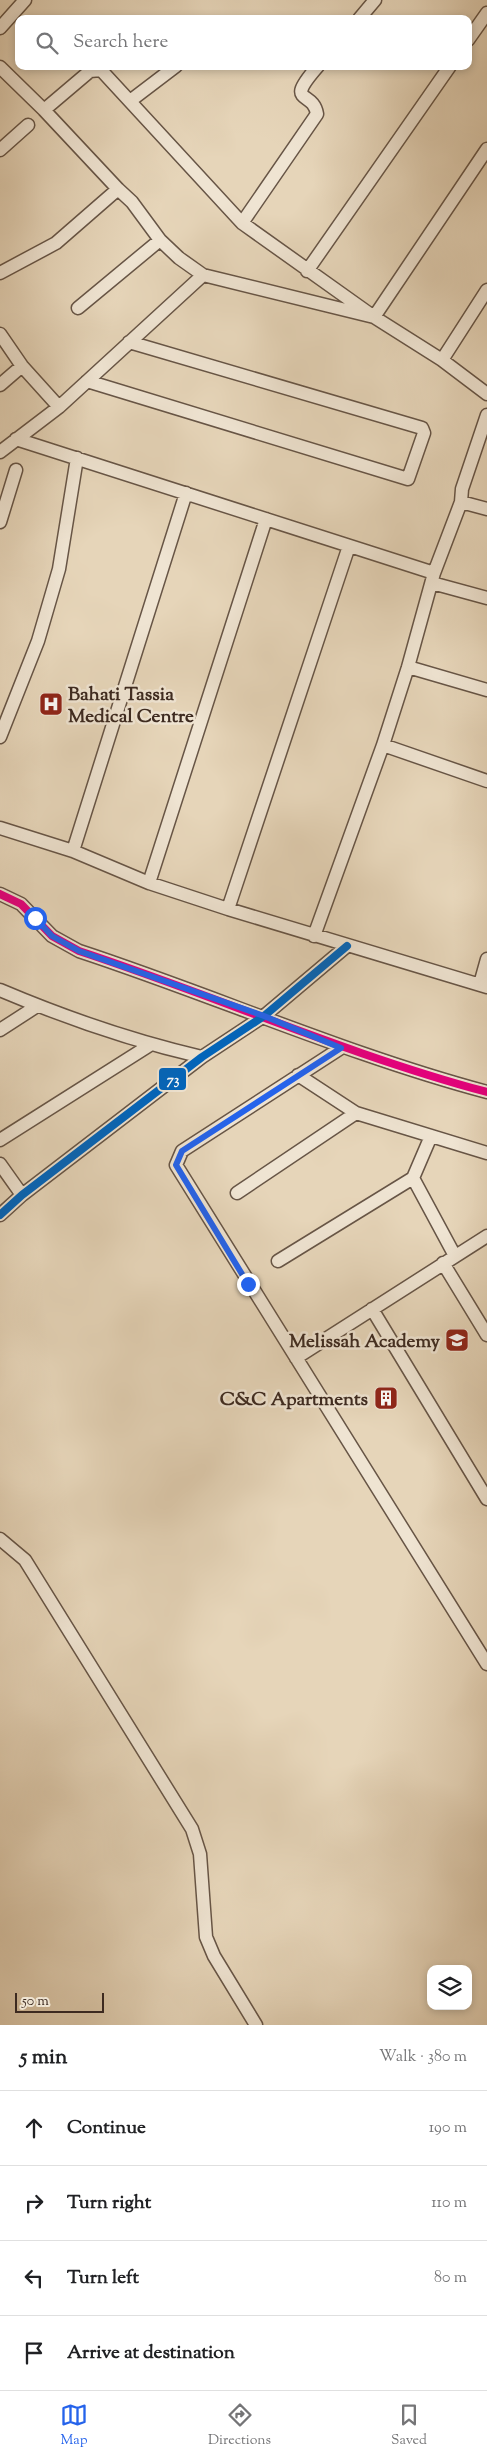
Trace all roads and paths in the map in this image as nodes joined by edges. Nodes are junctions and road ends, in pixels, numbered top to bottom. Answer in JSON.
{"nodes":[{"id":1,"x":26,"y":0,"type":"edge"},
{"id":2,"x":375,"y":0,"type":"edge"},
{"id":3,"x":487,"y":13,"type":"edge"},
{"id":4,"x":362,"y":15,"type":"edge"},
{"id":5,"x":0,"y":28,"type":"edge"},
{"id":6,"x":472,"y":34,"type":"edge"},
{"id":7,"x":0,"y":67,"type":"edge"},
{"id":8,"x":93,"y":70,"type":"edge"},
{"id":9,"x":101,"y":70,"type":"edge"},
{"id":10,"x":171,"y":70,"type":"edge"},
{"id":11,"x":315,"y":70,"type":"edge"},
{"id":12,"x":447,"y":70,"type":"edge"},
{"id":13,"x":130,"y":101,"type":"junction"},
{"id":14,"x":44,"y":110,"type":"junction"},
{"id":15,"x":28,"y":125,"type":"dead end"},
{"id":16,"x":487,"y":149,"type":"edge"},
{"id":17,"x":0,"y":150,"type":"edge"},
{"id":18,"x":118,"y":189,"type":"junction"},
{"id":19,"x":242,"y":222,"type":"junction"},
{"id":20,"x":160,"y":240,"type":"junction"},
{"id":21,"x":1,"y":268,"type":"edge"},
{"id":22,"x":307,"y":271,"type":"junction"},
{"id":23,"x":203,"y":275,"type":"junction"},
{"id":24,"x":487,"y":290,"type":"edge"},
{"id":25,"x":78,"y":308,"type":"dead end"},
{"id":26,"x":374,"y":317,"type":"junction"},
{"id":27,"x":0,"y":334,"type":"edge"},
{"id":28,"x":129,"y":342,"type":"junction"},
{"id":29,"x":442,"y":360,"type":"junction"},
{"id":30,"x":22,"y":366,"type":"junction"},
{"id":31,"x":87,"y":381,"type":"junction"},
{"id":32,"x":0,"y":386,"type":"edge"},
{"id":33,"x":487,"y":394,"type":"edge"},
{"id":34,"x":59,"y":407,"type":"junction"},
{"id":35,"x":487,"y":415,"type":"edge"},
{"id":36,"x":16,"y":439,"type":"junction"},
{"id":37,"x":0,"y":452,"type":"edge"},
{"id":38,"x":77,"y":458,"type":"junction"},
{"id":39,"x":16,"y":470,"type":"dead end"},
{"id":40,"x":186,"y":493,"type":"junction"},
{"id":41,"x":461,"y":502,"type":"junction"},
{"id":42,"x":487,"y":509,"type":"edge"},
{"id":43,"x":266,"y":519,"type":"junction"},
{"id":44,"x":0,"y":522,"type":"edge"},
{"id":45,"x":349,"y":546,"type":"junction"},
{"id":46,"x":433,"y":578,"type":"junction"},
{"id":47,"x":487,"y":598,"type":"edge"},
{"id":48,"x":408,"y":667,"type":"junction"},
{"id":49,"x":487,"y":690,"type":"edge"},
{"id":50,"x":0,"y":737,"type":"edge"},
{"id":51,"x":383,"y":745,"type":"junction"},
{"id":52,"x":487,"y":781,"type":"edge"},
{"id":53,"x":0,"y":828,"type":"edge"},
{"id":54,"x":73,"y":852,"type":"junction"},
{"id":55,"x":149,"y":882,"type":"junction"},
{"id":56,"x":0,"y":894,"type":"edge"},
{"id":57,"x":228,"y":910,"type":"junction"},
{"id":58,"x":314,"y":936,"type":"junction"},
{"id":59,"x":347,"y":946,"type":"junction"},
{"id":60,"x":487,"y":959,"type":"edge"},
{"id":61,"x":484,"y":985,"type":"edge"},
{"id":62,"x":0,"y":990,"type":"edge"},
{"id":63,"x":37,"y":1006,"type":"junction"},
{"id":64,"x":264,"y":1016,"type":"junction"},
{"id":65,"x":0,"y":1030,"type":"edge"},
{"id":66,"x":150,"y":1045,"type":"junction"},
{"id":67,"x":341,"y":1048,"type":"junction"},
{"id":68,"x":202,"y":1057,"type":"junction"},
{"id":69,"x":298,"y":1075,"type":"junction"},
{"id":70,"x":487,"y":1092,"type":"edge"},
{"id":71,"x":356,"y":1113,"type":"junction"},
{"id":72,"x":431,"y":1136,"type":"junction"},
{"id":73,"x":0,"y":1140,"type":"edge"},
{"id":74,"x":487,"y":1152,"type":"edge"},
{"id":75,"x":0,"y":1164,"type":"edge"},
{"id":76,"x":413,"y":1178,"type":"junction"},
{"id":77,"x":237,"y":1193,"type":"dead end"},
{"id":78,"x":22,"y":1195,"type":"junction"},
{"id":79,"x":0,"y":1214,"type":"edge"},
{"id":80,"x":487,"y":1236,"type":"edge"},
{"id":81,"x":455,"y":1256,"type":"junction"},
{"id":82,"x":278,"y":1261,"type":"dead end"},
{"id":83,"x":444,"y":1263,"type":"junction"},
{"id":84,"x":372,"y":1309,"type":"junction"},
{"id":85,"x":487,"y":1335,"type":"edge"},
{"id":86,"x":296,"y":1358,"type":"junction"},
{"id":87,"x":487,"y":1499,"type":"edge"},
{"id":88,"x":0,"y":1539,"type":"edge"},
{"id":89,"x":487,"y":1664,"type":"edge"},
{"id":90,"x":256,"y":2025,"type":"edge"}],
"edges":[{"from":1,"to":5,"type":"street"},
{"from":2,"to":4,"type":"street"},
{"from":3,"to":6,"type":"street"},
{"from":7,"to":14,"type":"street"},
{"from":8,"to":14,"type":"street"},
{"from":9,"to":13,"type":"street"},
{"from":10,"to":13,"type":"street"},
{"from":11,"to":19,"type":"street"},
{"from":12,"to":22,"type":"street"},
{"from":13,"to":19,"type":"street"},
{"from":14,"to":18,"type":"street"},
{"from":15,"to":17,"type":"street"},
{"from":16,"to":26,"type":"street"},
{"from":18,"to":20,"type":"street"},
{"from":18,"to":21,"type":"street"},
{"from":19,"to":22,"type":"street"},
{"from":20,"to":23,"type":"street"},
{"from":20,"to":25,"type":"street"},
{"from":22,"to":26,"type":"street"},
{"from":23,"to":26,"type":"street"},
{"from":23,"to":28,"type":"street"},
{"from":24,"to":29,"type":"street"},
{"from":26,"to":29,"type":"street"},
{"from":27,"to":30,"type":"street"},
{"from":28,"to":31,"type":"street"},
{"from":28,"to":31,"type":"street"},
{"from":29,"to":33,"type":"street"},
{"from":30,"to":32,"type":"street"},
{"from":30,"to":34,"type":"street"},
{"from":31,"to":34,"type":"street"},
{"from":34,"to":36,"type":"street"},
{"from":35,"to":41,"type":"street"},
{"from":36,"to":37,"type":"street"},
{"from":36,"to":38,"type":"street"},
{"from":38,"to":40,"type":"street"},
{"from":38,"to":50,"type":"street"},
{"from":39,"to":44,"type":"street"},
{"from":40,"to":43,"type":"street"},
{"from":40,"to":54,"type":"street"},
{"from":41,"to":42,"type":"street"},
{"from":41,"to":46,"type":"street"},
{"from":43,"to":45,"type":"street"},
{"from":43,"to":55,"type":"street"},
{"from":45,"to":46,"type":"street"},
{"from":45,"to":57,"type":"street"},
{"from":46,"to":47,"type":"street"},
{"from":46,"to":48,"type":"street"},
{"from":48,"to":49,"type":"street"},
{"from":48,"to":51,"type":"street"},
{"from":51,"to":52,"type":"street"},
{"from":51,"to":58,"type":"street"},
{"from":53,"to":54,"type":"street"},
{"from":54,"to":55,"type":"street"},
{"from":55,"to":57,"type":"street"},
{"from":56,"to":64,"type":"street"},
{"from":57,"to":58,"type":"street"},
{"from":58,"to":59,"type":"street"},
{"from":59,"to":61,"type":"street"},
{"from":59,"to":64,"type":"street"},
{"from":60,"to":61,"type":"street"},
{"from":62,"to":63,"type":"street"},
{"from":63,"to":65,"type":"street"},
{"from":63,"to":66,"type":"street"},
{"from":64,"to":67,"type":"street"},
{"from":64,"to":68,"type":"street"},
{"from":66,"to":68,"type":"street"},
{"from":66,"to":73,"type":"street"},
{"from":67,"to":69,"type":"street"},
{"from":67,"to":70,"type":"street"},
{"from":68,"to":78,"type":"street"},
{"from":69,"to":71,"type":"street"},
{"from":69,"to":86,"type":"street"},
{"from":71,"to":72,"type":"street"},
{"from":71,"to":77,"type":"street"},
{"from":72,"to":74,"type":"street"},
{"from":72,"to":76,"type":"street"},
{"from":75,"to":78,"type":"street"},
{"from":76,"to":81,"type":"street"},
{"from":76,"to":82,"type":"street"},
{"from":78,"to":79,"type":"street"},
{"from":80,"to":81,"type":"street"},
{"from":81,"to":83,"type":"street"},
{"from":83,"to":84,"type":"street"},
{"from":83,"to":85,"type":"street"},
{"from":84,"to":86,"type":"street"},
{"from":84,"to":87,"type":"street"},
{"from":86,"to":89,"type":"street"},
{"from":88,"to":90,"type":"street"}]}
